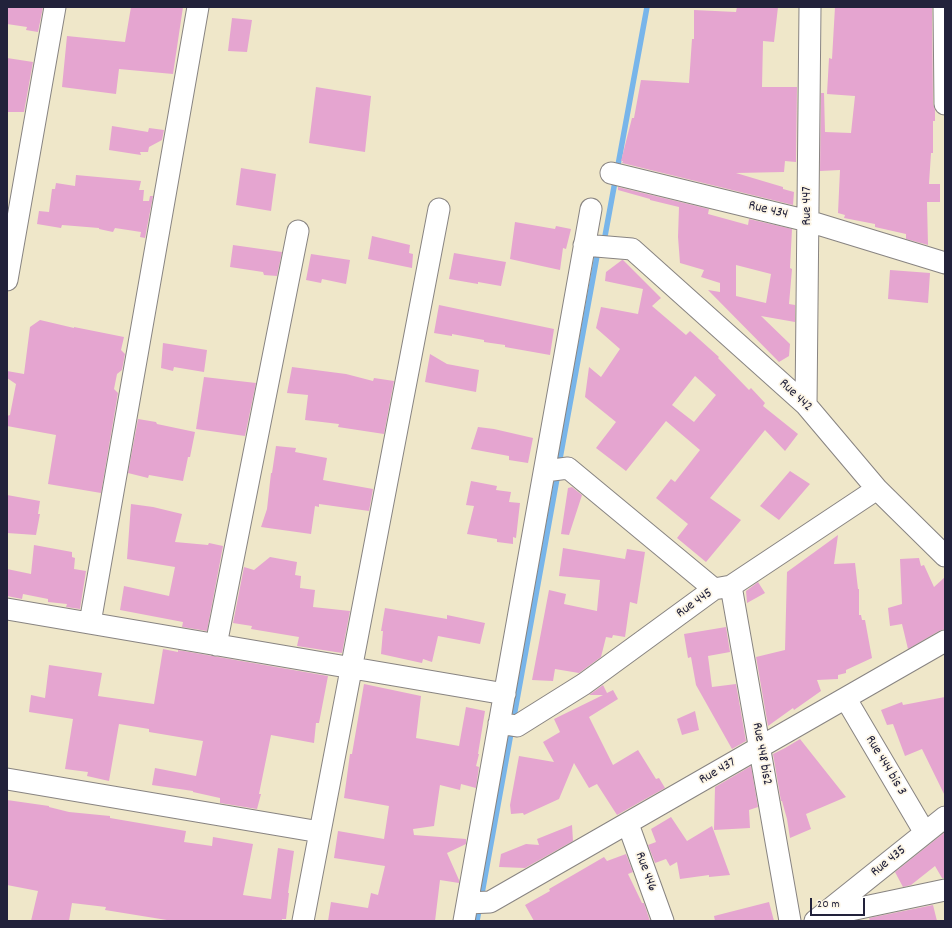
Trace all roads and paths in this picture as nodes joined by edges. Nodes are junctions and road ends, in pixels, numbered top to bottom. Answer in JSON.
{"nodes":[{"id":1,"x":55,"y":7,"type":"edge"},
{"id":2,"x":198,"y":7,"type":"edge"},
{"id":3,"x":810,"y":7,"type":"edge"},
{"id":4,"x":944,"y":7,"type":"edge"},
{"id":5,"x":945,"y":104,"type":"edge"},
{"id":6,"x":611,"y":173,"type":"dead end"},
{"id":7,"x":439,"y":209,"type":"dead end"},
{"id":8,"x":591,"y":209,"type":"dead end"},
{"id":9,"x":808,"y":221,"type":"junction"},
{"id":10,"x":298,"y":231,"type":"dead end"},
{"id":11,"x":584,"y":245,"type":"junction"},
{"id":12,"x":945,"y":250,"type":"edge"},
{"id":13,"x":945,"y":263,"type":"edge"},
{"id":14,"x":945,"y":267,"type":"edge"},
{"id":15,"x":7,"y":280,"type":"edge"},
{"id":16,"x":806,"y":405,"type":"junction"},
{"id":17,"x":545,"y":471,"type":"junction"},
{"id":18,"x":877,"y":489,"type":"junction"},
{"id":19,"x":945,"y":556,"type":"edge"},
{"id":20,"x":723,"y":587,"type":"junction"},
{"id":21,"x":7,"y":609,"type":"edge"},
{"id":22,"x":90,"y":623,"type":"junction"},
{"id":23,"x":945,"y":642,"type":"edge"},
{"id":24,"x":216,"y":645,"type":"junction"},
{"id":25,"x":351,"y":668,"type":"junction"},
{"id":26,"x":504,"y":694,"type":"junction"},
{"id":27,"x":846,"y":699,"type":"junction"},
{"id":28,"x":508,"y":724,"type":"junction"},
{"id":29,"x":760,"y":748,"type":"junction"},
{"id":30,"x":7,"y":779,"type":"edge"},
{"id":31,"x":945,"y":817,"type":"edge"},
{"id":32,"x":628,"y":824,"type":"junction"},
{"id":33,"x":320,"y":832,"type":"junction"},
{"id":34,"x":925,"y":833,"type":"junction"},
{"id":35,"x":945,"y":890,"type":"edge"},
{"id":36,"x":474,"y":907,"type":"edge"},
{"id":37,"x":818,"y":918,"type":"edge"},
{"id":38,"x":303,"y":921,"type":"edge"},
{"id":39,"x":663,"y":921,"type":"edge"},
{"id":40,"x":790,"y":921,"type":"edge"}],
"edges":[{"from":1,"to":15,"type":"street"},
{"from":2,"to":22,"type":"street"},
{"from":3,"to":9,"type":"street","name":"Rue 447"},
{"from":4,"to":5,"type":"street"},
{"from":6,"to":9,"type":"street","name":"Rue 434"},
{"from":7,"to":25,"type":"street"},
{"from":8,"to":11,"type":"street"},
{"from":9,"to":13,"type":"street","name":"Rue 434"},
{"from":9,"to":16,"type":"street","name":"Rue 447"},
{"from":10,"to":24,"type":"street"},
{"from":11,"to":16,"type":"street","name":"Rue 442"},
{"from":11,"to":17,"type":"street"},
{"from":12,"to":13,"type":"street"},
{"from":13,"to":14,"type":"street"},
{"from":16,"to":18,"type":"street","name":"Rue 442"},
{"from":17,"to":20,"type":"street"},
{"from":17,"to":26,"type":"street"},
{"from":18,"to":19,"type":"street","name":"Rue 442"},
{"from":18,"to":20,"type":"street","name":"Rue 445"},
{"from":20,"to":28,"type":"street","name":"Rue 445"},
{"from":20,"to":29,"type":"street","name":"Rue 448 bis2"},
{"from":21,"to":22,"type":"street"},
{"from":22,"to":24,"type":"street"},
{"from":23,"to":27,"type":"street","name":"Rue 437"},
{"from":24,"to":25,"type":"street"},
{"from":25,"to":26,"type":"street"},
{"from":25,"to":33,"type":"street"},
{"from":26,"to":28,"type":"street"},
{"from":27,"to":29,"type":"street","name":"Rue 437"},
{"from":27,"to":34,"type":"street","name":"Rue 444 bis 3"},
{"from":28,"to":36,"type":"street"},
{"from":29,"to":32,"type":"street","name":"Rue 437"},
{"from":29,"to":40,"type":"street","name":"Rue 448 bis2"},
{"from":30,"to":33,"type":"street"},
{"from":31,"to":34,"type":"street","name":"Rue 435"},
{"from":32,"to":36,"type":"street","name":"Rue 437"},
{"from":32,"to":39,"type":"street","name":"Rue 446"},
{"from":33,"to":38,"type":"street"},
{"from":34,"to":37,"type":"street","name":"Rue 435"},
{"from":35,"to":37,"type":"street"}]}
